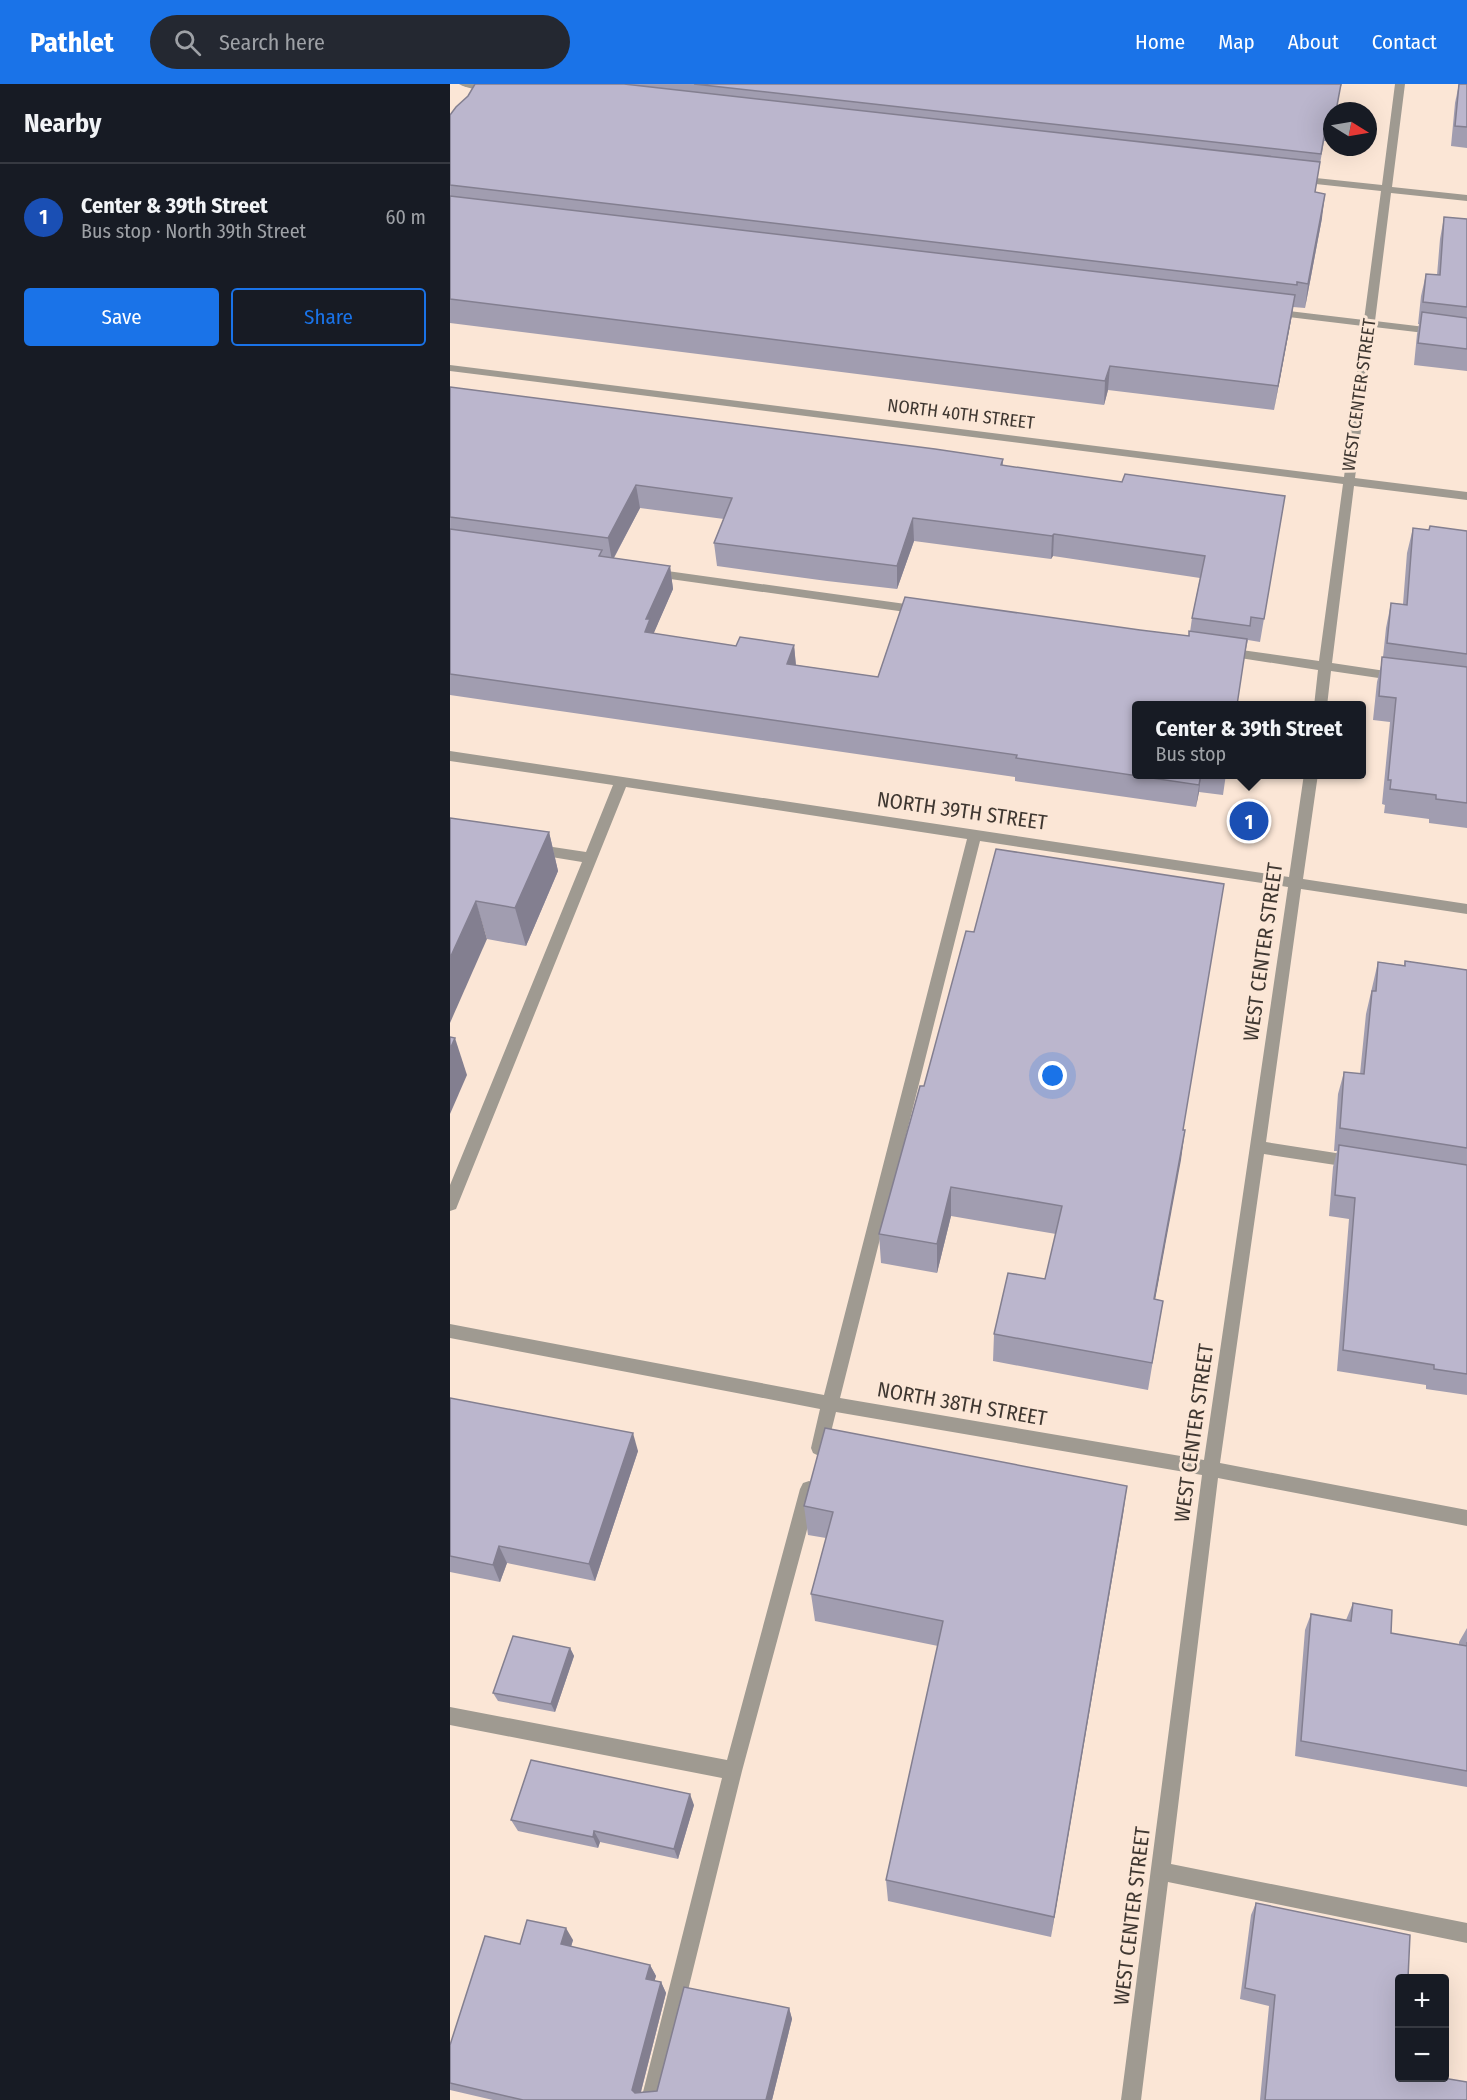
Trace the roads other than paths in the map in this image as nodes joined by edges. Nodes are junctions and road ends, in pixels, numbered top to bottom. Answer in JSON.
{"nodes":[{"id":1,"x":464,"y":84,"type":"edge"},
{"id":2,"x":1400,"y":84,"type":"edge"},
{"id":3,"x":504,"y":88,"type":"edge"},
{"id":4,"x":1282,"y":177,"type":"edge"},
{"id":5,"x":1386,"y":189,"type":"junction"},
{"id":6,"x":1467,"y":198,"type":"edge"},
{"id":7,"x":1261,"y":310,"type":"edge"},
{"id":8,"x":1369,"y":323,"type":"junction"},
{"id":9,"x":1467,"y":335,"type":"edge"},
{"id":10,"x":450,"y":368,"type":"edge"},
{"id":11,"x":1347,"y":481,"type":"junction"},
{"id":12,"x":1467,"y":496,"type":"edge"},
{"id":13,"x":638,"y":571,"type":"edge"},
{"id":14,"x":930,"y":611,"type":"edge"},
{"id":15,"x":1209,"y":650,"type":"edge"},
{"id":16,"x":1326,"y":668,"type":"junction"},
{"id":17,"x":1409,"y":678,"type":"edge"},
{"id":18,"x":1321,"y":701,"type":"edge"},
{"id":19,"x":450,"y":756,"type":"edge"},
{"id":20,"x":1310,"y":779,"type":"edge"},
{"id":21,"x":621,"y":782,"type":"junction"},
{"id":22,"x":975,"y":835,"type":"junction"},
{"id":23,"x":514,"y":846,"type":"edge"},
{"id":24,"x":590,"y":858,"type":"junction"},
{"id":25,"x":1295,"y":882,"type":"junction"},
{"id":26,"x":1467,"y":909,"type":"edge"},
{"id":27,"x":1257,"y":1148,"type":"junction"},
{"id":28,"x":1369,"y":1164,"type":"edge"},
{"id":29,"x":450,"y":1204,"type":"edge"},
{"id":30,"x":450,"y":1331,"type":"edge"},
{"id":31,"x":831,"y":1404,"type":"junction"},
{"id":32,"x":1211,"y":1469,"type":"junction"},
{"id":33,"x":1467,"y":1518,"type":"edge"},
{"id":34,"x":450,"y":1716,"type":"edge"},
{"id":35,"x":733,"y":1771,"type":"junction"},
{"id":36,"x":1160,"y":1871,"type":"junction"},
{"id":37,"x":1467,"y":1933,"type":"edge"},
{"id":38,"x":651,"y":2100,"type":"edge"},
{"id":39,"x":1131,"y":2100,"type":"edge"}],
"edges":[{"from":1,"to":3,"type":"street"},
{"from":2,"to":5,"type":"street","name":"WEST CENTER STREET"},
{"from":4,"to":5,"type":"street"},
{"from":5,"to":6,"type":"street"},
{"from":5,"to":8,"type":"street","name":"WEST CENTER STREET"},
{"from":7,"to":8,"type":"street"},
{"from":8,"to":9,"type":"street"},
{"from":8,"to":11,"type":"street","name":"WEST CENTER STREET"},
{"from":10,"to":11,"type":"street","name":"NORTH 40TH STREET"},
{"from":11,"to":12,"type":"street","name":"NORTH 40TH STREET"},
{"from":11,"to":16,"type":"street","name":"WEST CENTER STREET"},
{"from":13,"to":14,"type":"street"},
{"from":15,"to":16,"type":"street"},
{"from":16,"to":17,"type":"street"},
{"from":16,"to":18,"type":"street","name":"WEST CENTER STREET"},
{"from":19,"to":21,"type":"street","name":"NORTH 39TH STREET"},
{"from":20,"to":25,"type":"street","name":"WEST CENTER STREET"},
{"from":21,"to":22,"type":"street","name":"NORTH 39TH STREET"},
{"from":21,"to":24,"type":"street"},
{"from":22,"to":25,"type":"street","name":"NORTH 39TH STREET"},
{"from":22,"to":31,"type":"street"},
{"from":23,"to":24,"type":"street"},
{"from":24,"to":29,"type":"street"},
{"from":25,"to":26,"type":"street","name":"NORTH 39TH STREET"},
{"from":25,"to":27,"type":"street","name":"WEST CENTER STREET"},
{"from":27,"to":28,"type":"street"},
{"from":27,"to":32,"type":"street","name":"WEST CENTER STREET"},
{"from":30,"to":31,"type":"street","name":"NORTH 38TH STREET"},
{"from":31,"to":32,"type":"street","name":"NORTH 38TH STREET"},
{"from":31,"to":35,"type":"street"},
{"from":32,"to":33,"type":"street","name":"NORTH 38TH STREET"},
{"from":32,"to":36,"type":"street","name":"WEST CENTER STREET"},
{"from":34,"to":35,"type":"street"},
{"from":35,"to":38,"type":"street"},
{"from":36,"to":37,"type":"street"},
{"from":36,"to":39,"type":"street","name":"WEST CENTER STREET"}]}
